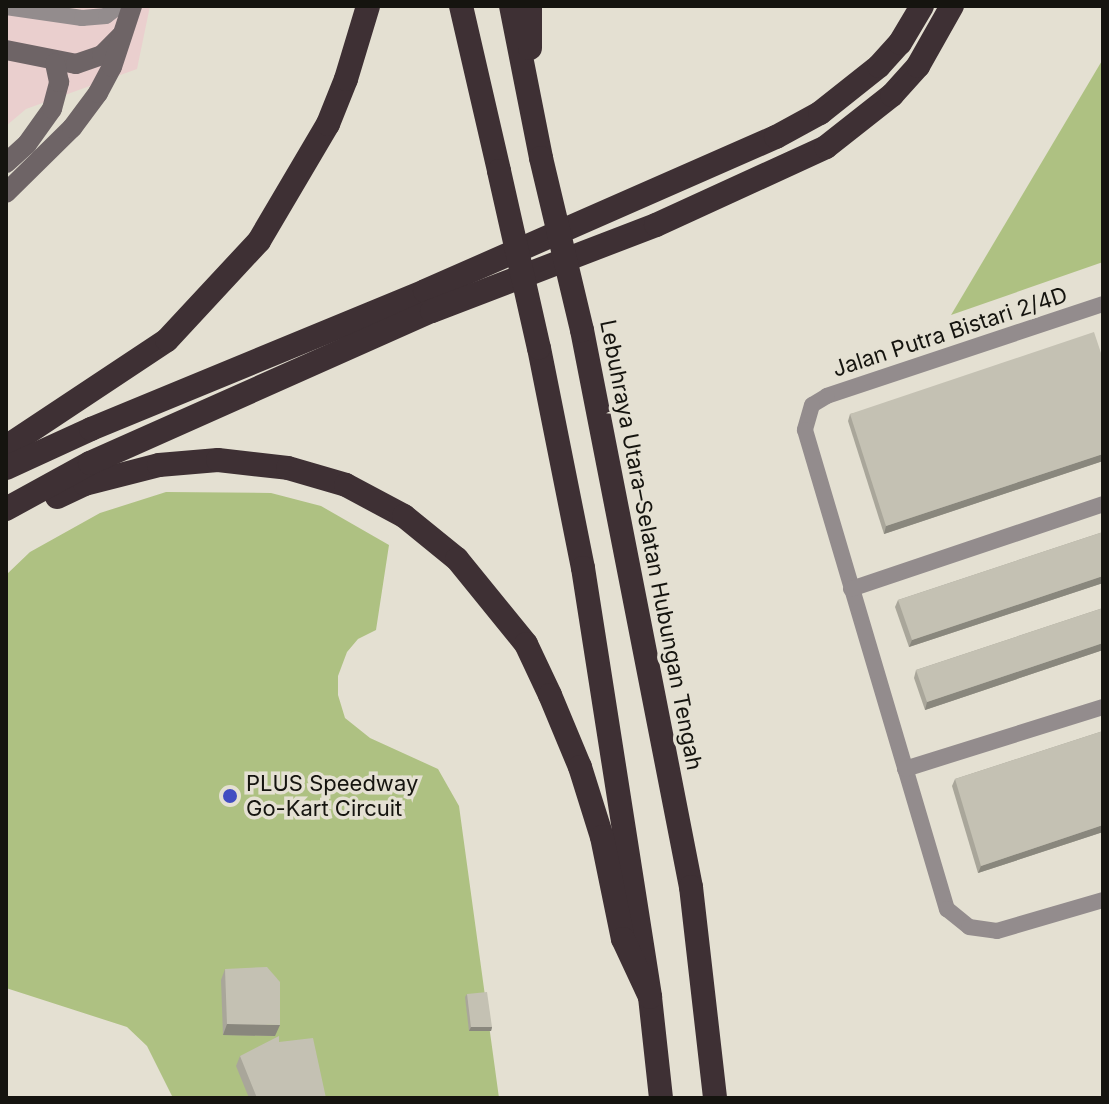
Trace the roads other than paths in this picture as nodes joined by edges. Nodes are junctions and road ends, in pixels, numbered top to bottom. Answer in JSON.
{"nodes":[{"id":1,"x":119,"y":6,"type":"edge"},
{"id":2,"x":132,"y":6,"type":"edge"},
{"id":3,"x":368,"y":6,"type":"edge"},
{"id":4,"x":461,"y":6,"type":"edge"},
{"id":5,"x":511,"y":6,"type":"edge"},
{"id":6,"x":530,"y":6,"type":"edge"},
{"id":7,"x":922,"y":6,"type":"edge"},
{"id":8,"x":952,"y":6,"type":"edge"},
{"id":9,"x":14,"y":7,"type":"edge"},
{"id":10,"x":124,"y":33,"type":"junction"},
{"id":11,"x":6,"y":50,"type":"edge"},
{"id":12,"x":55,"y":63,"type":"junction"},
{"id":13,"x":529,"y":96,"type":"junction"},
{"id":14,"x":6,"y":163,"type":"edge"},
{"id":15,"x":6,"y":193,"type":"edge"},
{"id":16,"x":1103,"y":304,"type":"edge"},
{"id":17,"x":6,"y":447,"type":"edge"},
{"id":18,"x":6,"y":468,"type":"edge"},
{"id":19,"x":1103,"y":504,"type":"edge"},
{"id":20,"x":6,"y":509,"type":"edge"},
{"id":21,"x":6,"y":519,"type":"edge"},
{"id":22,"x":851,"y":589,"type":"junction"},
{"id":23,"x":1103,"y":707,"type":"edge"},
{"id":24,"x":905,"y":769,"type":"junction"},
{"id":25,"x":1103,"y":900,"type":"edge"},
{"id":26,"x":650,"y":997,"type":"junction"},
{"id":27,"x":661,"y":1098,"type":"edge"},
{"id":28,"x":715,"y":1098,"type":"edge"}],
"edges":[{"from":1,"to":9,"type":"street"},
{"from":2,"to":10,"type":"street"},
{"from":3,"to":17,"type":"highway"},
{"from":4,"to":26,"type":"highway","bridge":true},
{"from":5,"to":13,"type":"highway","name":"Lebuhraya Utara–Selatan Hubungan Tengah"},
{"from":6,"to":13,"type":"highway"},
{"from":7,"to":18,"type":"highway"},
{"from":8,"to":20,"type":"highway"},
{"from":10,"to":12,"type":"street"},
{"from":10,"to":15,"type":"street"},
{"from":11,"to":12,"type":"street"},
{"from":12,"to":14,"type":"street"},
{"from":13,"to":28,"type":"highway","name":"Lebuhraya Utara–Selatan Hubungan Tengah","bridge":true},
{"from":16,"to":22,"type":"street","name":"Jalan Putra Bistari 2/4D"},
{"from":19,"to":22,"type":"street"},
{"from":21,"to":26,"type":"highway"},
{"from":22,"to":24,"type":"street"},
{"from":23,"to":24,"type":"street"},
{"from":24,"to":25,"type":"street"},
{"from":26,"to":27,"type":"highway"}]}
